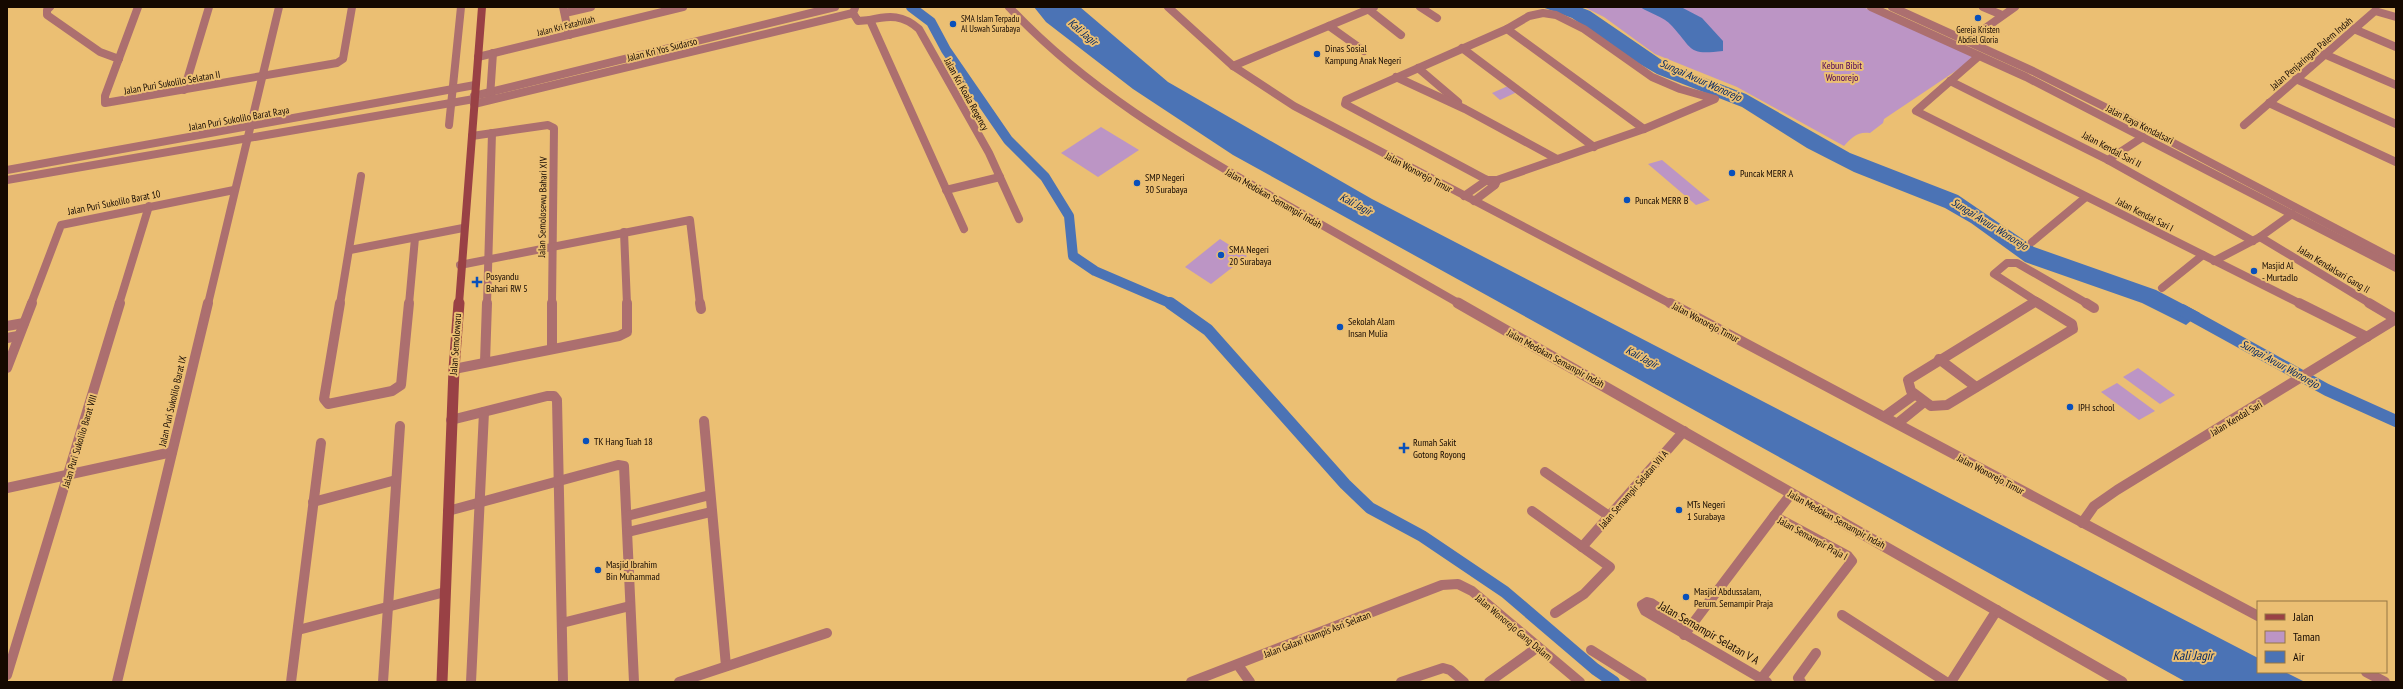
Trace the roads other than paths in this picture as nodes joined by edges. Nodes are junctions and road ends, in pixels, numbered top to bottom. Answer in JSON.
{"nodes":[{"id":1,"x":50,"y":7,"type":"edge"},
{"id":2,"x":138,"y":7,"type":"edge"},
{"id":3,"x":209,"y":7,"type":"edge"},
{"id":4,"x":279,"y":7,"type":"edge"},
{"id":5,"x":352,"y":7,"type":"edge"},
{"id":6,"x":461,"y":7,"type":"edge"},
{"id":7,"x":482,"y":7,"type":"edge"},
{"id":8,"x":591,"y":7,"type":"edge"},
{"id":9,"x":683,"y":7,"type":"edge"},
{"id":10,"x":835,"y":7,"type":"edge"},
{"id":11,"x":1009,"y":7,"type":"edge"},
{"id":12,"x":1168,"y":7,"type":"edge"},
{"id":13,"x":1420,"y":7,"type":"edge"},
{"id":14,"x":1871,"y":7,"type":"edge"},
{"id":15,"x":1892,"y":7,"type":"edge"},
{"id":16,"x":1983,"y":7,"type":"edge"},
{"id":17,"x":2014,"y":7,"type":"edge"},
{"id":18,"x":1371,"y":8,"type":"edge"},
{"id":19,"x":564,"y":10,"type":"edge"},
{"id":20,"x":854,"y":10,"type":"edge"},
{"id":21,"x":2002,"y":15,"type":"junction"},
{"id":22,"x":2396,"y":17,"type":"edge"},
{"id":23,"x":1437,"y":18,"type":"dead end"},
{"id":24,"x":870,"y":20,"type":"junction"},
{"id":25,"x":763,"y":25,"type":"junction"},
{"id":26,"x":1329,"y":26,"type":"junction"},
{"id":27,"x":1507,"y":28,"type":"junction"},
{"id":28,"x":2354,"y":29,"type":"junction"},
{"id":29,"x":767,"y":34,"type":"junction"},
{"id":30,"x":569,"y":35,"type":"junction"},
{"id":31,"x":1401,"y":35,"type":"dead end"},
{"id":32,"x":1967,"y":41,"type":"junction"},
{"id":33,"x":2396,"y":47,"type":"edge"},
{"id":34,"x":1462,"y":48,"type":"junction"},
{"id":35,"x":1364,"y":51,"type":"dead end"},
{"id":36,"x":493,"y":53,"type":"junction"},
{"id":37,"x":2324,"y":54,"type":"junction"},
{"id":38,"x":1979,"y":56,"type":"junction"},
{"id":39,"x":478,"y":57,"type":"junction"},
{"id":40,"x":2001,"y":57,"type":"junction"},
{"id":41,"x":119,"y":59,"type":"junction"},
{"id":42,"x":1995,"y":63,"type":"junction"},
{"id":43,"x":598,"y":66,"type":"junction"},
{"id":44,"x":1233,"y":66,"type":"junction"},
{"id":45,"x":1418,"y":68,"type":"junction"},
{"id":46,"x":601,"y":74,"type":"junction"},
{"id":47,"x":263,"y":77,"type":"junction"},
{"id":48,"x":1396,"y":77,"type":"junction"},
{"id":49,"x":2296,"y":79,"type":"junction"},
{"id":50,"x":1950,"y":81,"type":"junction"},
{"id":51,"x":472,"y":85,"type":"junction"},
{"id":52,"x":2396,"y":85,"type":"edge"},
{"id":53,"x":456,"y":88,"type":"junction"},
{"id":54,"x":184,"y":90,"type":"junction"},
{"id":55,"x":405,"y":97,"type":"junction"},
{"id":56,"x":490,"y":97,"type":"junction"},
{"id":57,"x":473,"y":100,"type":"junction"},
{"id":58,"x":455,"y":102,"type":"junction"},
{"id":59,"x":2269,"y":103,"type":"junction"},
{"id":60,"x":1466,"y":109,"type":"junction"},
{"id":61,"x":403,"y":110,"type":"junction"},
{"id":62,"x":2396,"y":124,"type":"edge"},
{"id":63,"x":450,"y":125,"type":"dead end"},
{"id":64,"x":2244,"y":125,"type":"dead end"},
{"id":65,"x":251,"y":126,"type":"junction"},
{"id":66,"x":1644,"y":129,"type":"junction"},
{"id":67,"x":492,"y":133,"type":"junction"},
{"id":68,"x":472,"y":136,"type":"junction"},
{"id":69,"x":248,"y":137,"type":"junction"},
{"id":70,"x":2143,"y":137,"type":"junction"},
{"id":71,"x":1594,"y":147,"type":"junction"},
{"id":72,"x":1557,"y":159,"type":"junction"},
{"id":73,"x":2108,"y":160,"type":"junction"},
{"id":74,"x":2396,"y":162,"type":"edge"},
{"id":75,"x":11,"y":170,"type":"edge"},
{"id":76,"x":361,"y":176,"type":"dead end"},
{"id":77,"x":1000,"y":177,"type":"junction"},
{"id":78,"x":9,"y":180,"type":"edge"},
{"id":79,"x":1487,"y":180,"type":"junction"},
{"id":80,"x":1496,"y":183,"type":"junction"},
{"id":81,"x":234,"y":190,"type":"junction"},
{"id":82,"x":946,"y":190,"type":"junction"},
{"id":83,"x":1464,"y":196,"type":"junction"},
{"id":84,"x":2086,"y":197,"type":"junction"},
{"id":85,"x":1474,"y":201,"type":"junction"},
{"id":86,"x":149,"y":206,"type":"junction"},
{"id":87,"x":2292,"y":214,"type":"junction"},
{"id":88,"x":1019,"y":219,"type":"dead end"},
{"id":89,"x":459,"y":229,"type":"junction"},
{"id":90,"x":964,"y":229,"type":"dead end"},
{"id":91,"x":624,"y":232,"type":"junction"},
{"id":92,"x":415,"y":238,"type":"junction"},
{"id":93,"x":2257,"y":239,"type":"junction"},
{"id":94,"x":2032,"y":242,"type":"dead end"},
{"id":95,"x":553,"y":246,"type":"junction"},
{"id":96,"x":350,"y":250,"type":"junction"},
{"id":97,"x":2203,"y":255,"type":"junction"},
{"id":98,"x":489,"y":259,"type":"junction"},
{"id":99,"x":2396,"y":260,"type":"edge"},
{"id":100,"x":2214,"y":261,"type":"junction"},
{"id":101,"x":460,"y":265,"type":"junction"},
{"id":102,"x":2396,"y":268,"type":"edge"},
{"id":103,"x":2162,"y":288,"type":"dead end"},
{"id":104,"x":2036,"y":301,"type":"junction"},
{"id":105,"x":2094,"y":308,"type":"dead end"},
{"id":106,"x":701,"y":309,"type":"dead end"},
{"id":107,"x":2396,"y":319,"type":"edge"},
{"id":108,"x":7,"y":326,"type":"edge"},
{"id":109,"x":21,"y":329,"type":"junction"},
{"id":110,"x":2367,"y":337,"type":"junction"},
{"id":111,"x":7,"y":338,"type":"edge"},
{"id":112,"x":552,"y":349,"type":"junction"},
{"id":113,"x":1939,"y":359,"type":"junction"},
{"id":114,"x":485,"y":362,"type":"junction"},
{"id":115,"x":7,"y":368,"type":"edge"},
{"id":116,"x":454,"y":369,"type":"junction"},
{"id":117,"x":1976,"y":387,"type":"junction"},
{"id":118,"x":1914,"y":395,"type":"junction"},
{"id":119,"x":1924,"y":402,"type":"junction"},
{"id":120,"x":484,"y":412,"type":"junction"},
{"id":121,"x":1884,"y":416,"type":"junction"},
{"id":122,"x":451,"y":420,"type":"junction"},
{"id":123,"x":704,"y":421,"type":"dead end"},
{"id":124,"x":1898,"y":423,"type":"junction"},
{"id":125,"x":400,"y":426,"type":"dead end"},
{"id":126,"x":1684,"y":431,"type":"junction"},
{"id":127,"x":321,"y":443,"type":"dead end"},
{"id":128,"x":172,"y":452,"type":"junction"},
{"id":129,"x":1545,"y":472,"type":"dead end"},
{"id":130,"x":69,"y":474,"type":"junction"},
{"id":131,"x":396,"y":480,"type":"junction"},
{"id":132,"x":560,"y":481,"type":"junction"},
{"id":133,"x":7,"y":488,"type":"edge"},
{"id":134,"x":1791,"y":494,"type":"junction"},
{"id":135,"x":710,"y":495,"type":"junction"},
{"id":136,"x":314,"y":502,"type":"junction"},
{"id":137,"x":478,"y":502,"type":"junction"},
{"id":138,"x":448,"y":511,"type":"junction"},
{"id":139,"x":1532,"y":511,"type":"dead end"},
{"id":140,"x":711,"y":512,"type":"junction"},
{"id":141,"x":627,"y":516,"type":"junction"},
{"id":142,"x":1609,"y":516,"type":"junction"},
{"id":143,"x":1774,"y":516,"type":"junction"},
{"id":144,"x":2082,"y":523,"type":"junction"},
{"id":145,"x":628,"y":532,"type":"junction"},
{"id":146,"x":1582,"y":547,"type":"junction"},
{"id":147,"x":1442,"y":585,"type":"joint"},
{"id":148,"x":440,"y":594,"type":"junction"},
{"id":149,"x":1642,"y":605,"type":"dead end"},
{"id":150,"x":387,"y":606,"type":"junction"},
{"id":151,"x":630,"y":606,"type":"junction"},
{"id":152,"x":1997,"y":610,"type":"junction"},
{"id":153,"x":1555,"y":614,"type":"dead end"},
{"id":154,"x":1842,"y":615,"type":"dead end"},
{"id":155,"x":2257,"y":615,"type":"edge"},
{"id":156,"x":562,"y":623,"type":"junction"},
{"id":157,"x":298,"y":630,"type":"junction"},
{"id":158,"x":1687,"y":632,"type":"junction"},
{"id":159,"x":827,"y":633,"type":"dead end"},
{"id":160,"x":1538,"y":647,"type":"junction"},
{"id":161,"x":1591,"y":650,"type":"dead end"},
{"id":162,"x":1816,"y":653,"type":"dead end"},
{"id":163,"x":1238,"y":665,"type":"junction"},
{"id":164,"x":726,"y":666,"type":"junction"},
{"id":165,"x":2368,"y":673,"type":"edge"},
{"id":166,"x":7,"y":675,"type":"edge"},
{"id":167,"x":1764,"y":680,"type":"edge"},
{"id":168,"x":117,"y":682,"type":"edge"},
{"id":169,"x":291,"y":682,"type":"edge"},
{"id":170,"x":383,"y":682,"type":"edge"},
{"id":171,"x":442,"y":682,"type":"edge"},
{"id":172,"x":471,"y":682,"type":"edge"},
{"id":173,"x":563,"y":682,"type":"edge"},
{"id":174,"x":634,"y":682,"type":"edge"},
{"id":175,"x":679,"y":682,"type":"edge"},
{"id":176,"x":1190,"y":682,"type":"edge"},
{"id":177,"x":1250,"y":682,"type":"edge"},
{"id":178,"x":1401,"y":682,"type":"edge"},
{"id":179,"x":1464,"y":682,"type":"edge"},
{"id":180,"x":1489,"y":682,"type":"edge"},
{"id":181,"x":1580,"y":682,"type":"edge"},
{"id":182,"x":1642,"y":682,"type":"edge"},
{"id":183,"x":1801,"y":682,"type":"edge"},
{"id":184,"x":1946,"y":682,"type":"edge"},
{"id":185,"x":1951,"y":682,"type":"edge"},
{"id":186,"x":2122,"y":682,"type":"edge"},
{"id":187,"x":2385,"y":682,"type":"edge"}],
"edges":[{"from":1,"to":41,"type":"street"},
{"from":2,"to":41,"type":"street","name":"Jalan Puri Sukolilo Selatan II"},
{"from":3,"to":54,"type":"street"},
{"from":4,"to":47,"type":"street","name":"Jalan Puri Sukolilo Barat IX"},
{"from":5,"to":47,"type":"street","name":"Jalan Puri Sukolilo Selatan II"},
{"from":6,"to":53,"type":"street"},
{"from":7,"to":39,"type":"main road","name":"Jalan Semolowaru"},
{"from":8,"to":19,"type":"street"},
{"from":9,"to":30,"type":"street","name":"Jalan Kri Fatahillah"},
{"from":10,"to":25,"type":"street","name":"Jalan Kri Yos Sudarso"},
{"from":11,"to":126,"type":"street","name":"Jalan Medokan Semampir Indah"},
{"from":12,"to":44,"type":"street","name":"Jalan Wonorejo Timur"},
{"from":13,"to":23,"type":"street"},
{"from":14,"to":38,"type":"street","name":"Jalan Raya Kendalsari"},
{"from":15,"to":32,"type":"street","name":"Jalan Raya Kendalsari"},
{"from":16,"to":21,"type":"street"},
{"from":17,"to":21,"type":"street"},
{"from":18,"to":26,"type":"street"},
{"from":18,"to":31,"type":"street"},
{"from":19,"to":30,"type":"street"},
{"from":20,"to":24,"type":"street"},
{"from":20,"to":29,"type":"street","name":"Jalan Kri Yos Sudarso"},
{"from":21,"to":32,"type":"street"},
{"from":22,"to":28,"type":"street","name":"Jalan Penjaringan Palem Indah"},
{"from":24,"to":77,"type":"street","name":"Jalan Kri Koala Regency"},
{"from":24,"to":82,"type":"street"},
{"from":25,"to":29,"type":"street"},
{"from":25,"to":43,"type":"street","name":"Jalan Kri Yos Sudarso"},
{"from":26,"to":35,"type":"street"},
{"from":26,"to":44,"type":"street"},
{"from":27,"to":34,"type":"street"},
{"from":27,"to":66,"type":"street"},
{"from":27,"to":66,"type":"street"},
{"from":28,"to":33,"type":"street"},
{"from":28,"to":37,"type":"street","name":"Jalan Penjaringan Palem Indah"},
{"from":29,"to":46,"type":"street","name":"Jalan Kri Yos Sudarso"},
{"from":30,"to":36,"type":"street","name":"Jalan Kri Fatahillah"},
{"from":32,"to":40,"type":"street","name":"Jalan Raya Kendalsari"},
{"from":34,"to":45,"type":"street"},
{"from":34,"to":71,"type":"street"},
{"from":36,"to":39,"type":"street","name":"Jalan Kri Fatahillah"},
{"from":36,"to":56,"type":"street"},
{"from":37,"to":49,"type":"street","name":"Jalan Penjaringan Palem Indah"},
{"from":37,"to":52,"type":"street"},
{"from":38,"to":42,"type":"street","name":"Jalan Raya Kendalsari"},
{"from":38,"to":50,"type":"street"},
{"from":39,"to":51,"type":"main road","name":"Jalan Semolowaru"},
{"from":40,"to":42,"type":"street"},
{"from":40,"to":99,"type":"street","name":"Jalan Raya Kendalsari"},
{"from":41,"to":54,"type":"street","name":"Jalan Puri Sukolilo Selatan II"},
{"from":42,"to":70,"type":"street","name":"Jalan Raya Kendalsari"},
{"from":43,"to":46,"type":"street"},
{"from":43,"to":56,"type":"street","name":"Jalan Kri Yos Sudarso"},
{"from":44,"to":83,"type":"street","name":"Jalan Wonorejo Timur"},
{"from":45,"to":48,"type":"street"},
{"from":45,"to":60,"type":"street"},
{"from":46,"to":56,"type":"street","name":"Jalan Kri Yos Sudarso"},
{"from":47,"to":54,"type":"street","name":"Jalan Puri Sukolilo Selatan II"},
{"from":47,"to":65,"type":"street","name":"Jalan Puri Sukolilo Barat IX"},
{"from":48,"to":60,"type":"street"},
{"from":48,"to":79,"type":"street"},
{"from":49,"to":59,"type":"street","name":"Jalan Penjaringan Palem Indah"},
{"from":49,"to":62,"type":"street"},
{"from":50,"to":73,"type":"street","name":"Jalan Kendal Sari II"},
{"from":50,"to":84,"type":"street","name":"Jalan Kendal Sari I"},
{"from":51,"to":53,"type":"street","name":"Jalan Puri Sukolilo Barat Raya"},
{"from":51,"to":57,"type":"main road","name":"Jalan Semolowaru"},
{"from":53,"to":55,"type":"street","name":"Jalan Puri Sukolilo Barat Raya"},
{"from":53,"to":58,"type":"street"},
{"from":55,"to":61,"type":"street"},
{"from":55,"to":65,"type":"street","name":"Jalan Puri Sukolilo Barat Raya"},
{"from":56,"to":57,"type":"street","name":"Jalan Kri Yos Sudarso"},
{"from":57,"to":58,"type":"street","name":"Jalan Puri Sukolilo Barat Raya"},
{"from":57,"to":68,"type":"main road","name":"Jalan Semolowaru"},
{"from":58,"to":61,"type":"street","name":"Jalan Puri Sukolilo Barat Raya"},
{"from":58,"to":63,"type":"street"},
{"from":59,"to":64,"type":"street","name":"Jalan Penjaringan Palem Indah"},
{"from":59,"to":74,"type":"street"},
{"from":60,"to":72,"type":"street"},
{"from":61,"to":69,"type":"street","name":"Jalan Puri Sukolilo Barat Raya"},
{"from":65,"to":69,"type":"street","name":"Jalan Puri Sukolilo Barat IX"},
{"from":65,"to":75,"type":"street","name":"Jalan Puri Sukolilo Barat Raya"},
{"from":66,"to":71,"type":"street"},
{"from":67,"to":68,"type":"street"},
{"from":67,"to":95,"type":"street","name":"Jalan Semolosewu Bahari XIV"},
{"from":67,"to":98,"type":"street"},
{"from":68,"to":89,"type":"main road","name":"Jalan Semolowaru"},
{"from":69,"to":78,"type":"street","name":"Jalan Puri Sukolilo Barat Raya"},
{"from":69,"to":81,"type":"street","name":"Jalan Puri Sukolilo Barat IX"},
{"from":70,"to":73,"type":"street"},
{"from":70,"to":87,"type":"street","name":"Jalan Raya Kendalsari"},
{"from":71,"to":72,"type":"street"},
{"from":72,"to":80,"type":"street"},
{"from":73,"to":93,"type":"street","name":"Jalan Kendal Sari II"},
{"from":75,"to":78,"type":"street"},
{"from":76,"to":96,"type":"street"},
{"from":77,"to":82,"type":"street"},
{"from":77,"to":88,"type":"street","name":"Jalan Kri Koala Regency"},
{"from":79,"to":80,"type":"street"},
{"from":79,"to":83,"type":"street"},
{"from":80,"to":85,"type":"street"},
{"from":81,"to":86,"type":"street","name":"Jalan Puri Sukolilo Barat 10"},
{"from":81,"to":128,"type":"street","name":"Jalan Puri Sukolilo Barat IX"},
{"from":82,"to":90,"type":"street"},
{"from":83,"to":85,"type":"street","name":"Jalan Wonorejo Timur"},
{"from":84,"to":94,"type":"street"},
{"from":84,"to":97,"type":"street","name":"Jalan Kendal Sari I"},
{"from":85,"to":121,"type":"street","name":"Jalan Wonorejo Timur"},
{"from":86,"to":109,"type":"street","name":"Jalan Puri Sukolilo Barat 10"},
{"from":86,"to":130,"type":"street","name":"Jalan Puri Sukolilo Barat VIII"},
{"from":87,"to":93,"type":"street"},
{"from":87,"to":102,"type":"street","name":"Jalan Raya Kendalsari"},
{"from":89,"to":92,"type":"street"},
{"from":89,"to":101,"type":"main road","name":"Jalan Semolowaru"},
{"from":91,"to":95,"type":"street"},
{"from":91,"to":106,"type":"street"},
{"from":91,"to":112,"type":"street"},
{"from":92,"to":96,"type":"street"},
{"from":92,"to":96,"type":"street"},
{"from":93,"to":100,"type":"street"},
{"from":93,"to":107,"type":"street","name":"Jalan Kendalsari Gang II"},
{"from":95,"to":98,"type":"street"},
{"from":95,"to":112,"type":"street","name":"Jalan Semolosewu Bahari XIV"},
{"from":97,"to":100,"type":"street","name":"Jalan Kendal Sari I"},
{"from":97,"to":103,"type":"street"},
{"from":98,"to":101,"type":"street"},
{"from":98,"to":114,"type":"street"},
{"from":100,"to":110,"type":"street","name":"Jalan Kendal Sari I"},
{"from":101,"to":116,"type":"main road","name":"Jalan Semolowaru"},
{"from":104,"to":105,"type":"street"},
{"from":104,"to":113,"type":"street"},
{"from":104,"to":117,"type":"street"},
{"from":107,"to":110,"type":"street","name":"Jalan Kendal Sari"},
{"from":108,"to":109,"type":"street"},
{"from":109,"to":111,"type":"street"},
{"from":109,"to":115,"type":"street"},
{"from":110,"to":144,"type":"street","name":"Jalan Kendal Sari"},
{"from":112,"to":114,"type":"street"},
{"from":113,"to":117,"type":"street"},
{"from":113,"to":118,"type":"street"},
{"from":114,"to":116,"type":"street"},
{"from":116,"to":122,"type":"main road","name":"Jalan Semolowaru"},
{"from":117,"to":119,"type":"street"},
{"from":118,"to":119,"type":"street"},
{"from":118,"to":121,"type":"street"},
{"from":119,"to":124,"type":"street"},
{"from":120,"to":122,"type":"street"},
{"from":120,"to":132,"type":"street"},
{"from":120,"to":137,"type":"street"},
{"from":121,"to":124,"type":"street","name":"Jalan Wonorejo Timur"},
{"from":122,"to":138,"type":"main road","name":"Jalan Semolowaru"},
{"from":123,"to":135,"type":"street"},
{"from":124,"to":144,"type":"street","name":"Jalan Wonorejo Timur"},
{"from":125,"to":131,"type":"street"},
{"from":126,"to":134,"type":"street","name":"Jalan Medokan Semampir Indah"},
{"from":126,"to":142,"type":"street","name":"Jalan Semampir Selatan VII A"},
{"from":127,"to":136,"type":"street"},
{"from":128,"to":130,"type":"street"},
{"from":128,"to":168,"type":"street","name":"Jalan Puri Sukolilo Barat IX"},
{"from":129,"to":142,"type":"street"},
{"from":130,"to":133,"type":"street"},
{"from":130,"to":166,"type":"street","name":"Jalan Puri Sukolilo Barat VIII"},
{"from":131,"to":136,"type":"street"},
{"from":131,"to":150,"type":"street"},
{"from":132,"to":137,"type":"street"},
{"from":132,"to":141,"type":"street"},
{"from":132,"to":156,"type":"street"},
{"from":134,"to":143,"type":"street"},
{"from":134,"to":152,"type":"street","name":"Jalan Medokan Semampir Indah"},
{"from":135,"to":140,"type":"street"},
{"from":135,"to":141,"type":"street"},
{"from":136,"to":157,"type":"street"},
{"from":137,"to":138,"type":"street"},
{"from":137,"to":172,"type":"street"},
{"from":138,"to":148,"type":"main road","name":"Jalan Semolowaru"},
{"from":139,"to":146,"type":"street"},
{"from":140,"to":145,"type":"street"},
{"from":140,"to":164,"type":"street"},
{"from":141,"to":145,"type":"street"},
{"from":142,"to":146,"type":"street","name":"Jalan Semampir Selatan VII A"},
{"from":143,"to":158,"type":"street","name":"Jalan Semampir Praja I"},
{"from":143,"to":167,"type":"street","name":"Jalan Semampir Praja I"},
{"from":144,"to":155,"type":"street","name":"Jalan Wonorejo Timur"},
{"from":145,"to":151,"type":"street"},
{"from":146,"to":153,"type":"street"},
{"from":147,"to":160,"type":"street","name":"Jalan Wonorejo Gang Dalam"},
{"from":147,"to":163,"type":"street","name":"Jalan Galaxi Klampis Asri Selatan"},
{"from":148,"to":150,"type":"street"},
{"from":148,"to":171,"type":"main road","name":"Jalan Semolowaru"},
{"from":149,"to":158,"type":"street","name":"Jalan Semampir Selatan V A"},
{"from":150,"to":157,"type":"street"},
{"from":150,"to":170,"type":"street"},
{"from":151,"to":156,"type":"street"},
{"from":151,"to":174,"type":"street"},
{"from":152,"to":185,"type":"street"},
{"from":152,"to":186,"type":"street","name":"Jalan Medokan Semampir Indah"},
{"from":154,"to":184,"type":"street"},
{"from":156,"to":173,"type":"street"},
{"from":157,"to":169,"type":"street"},
{"from":158,"to":167,"type":"street","name":"Jalan Semampir Selatan V A"},
{"from":159,"to":164,"type":"street"},
{"from":160,"to":180,"type":"street"},
{"from":160,"to":181,"type":"street","name":"Jalan Wonorejo Gang Dalam"},
{"from":161,"to":182,"type":"street"},
{"from":162,"to":183,"type":"street"},
{"from":163,"to":176,"type":"street","name":"Jalan Galaxi Klampis Asri Selatan"},
{"from":163,"to":177,"type":"street"},
{"from":164,"to":175,"type":"street"},
{"from":165,"to":187,"type":"street"},
{"from":178,"to":179,"type":"street"}]}
